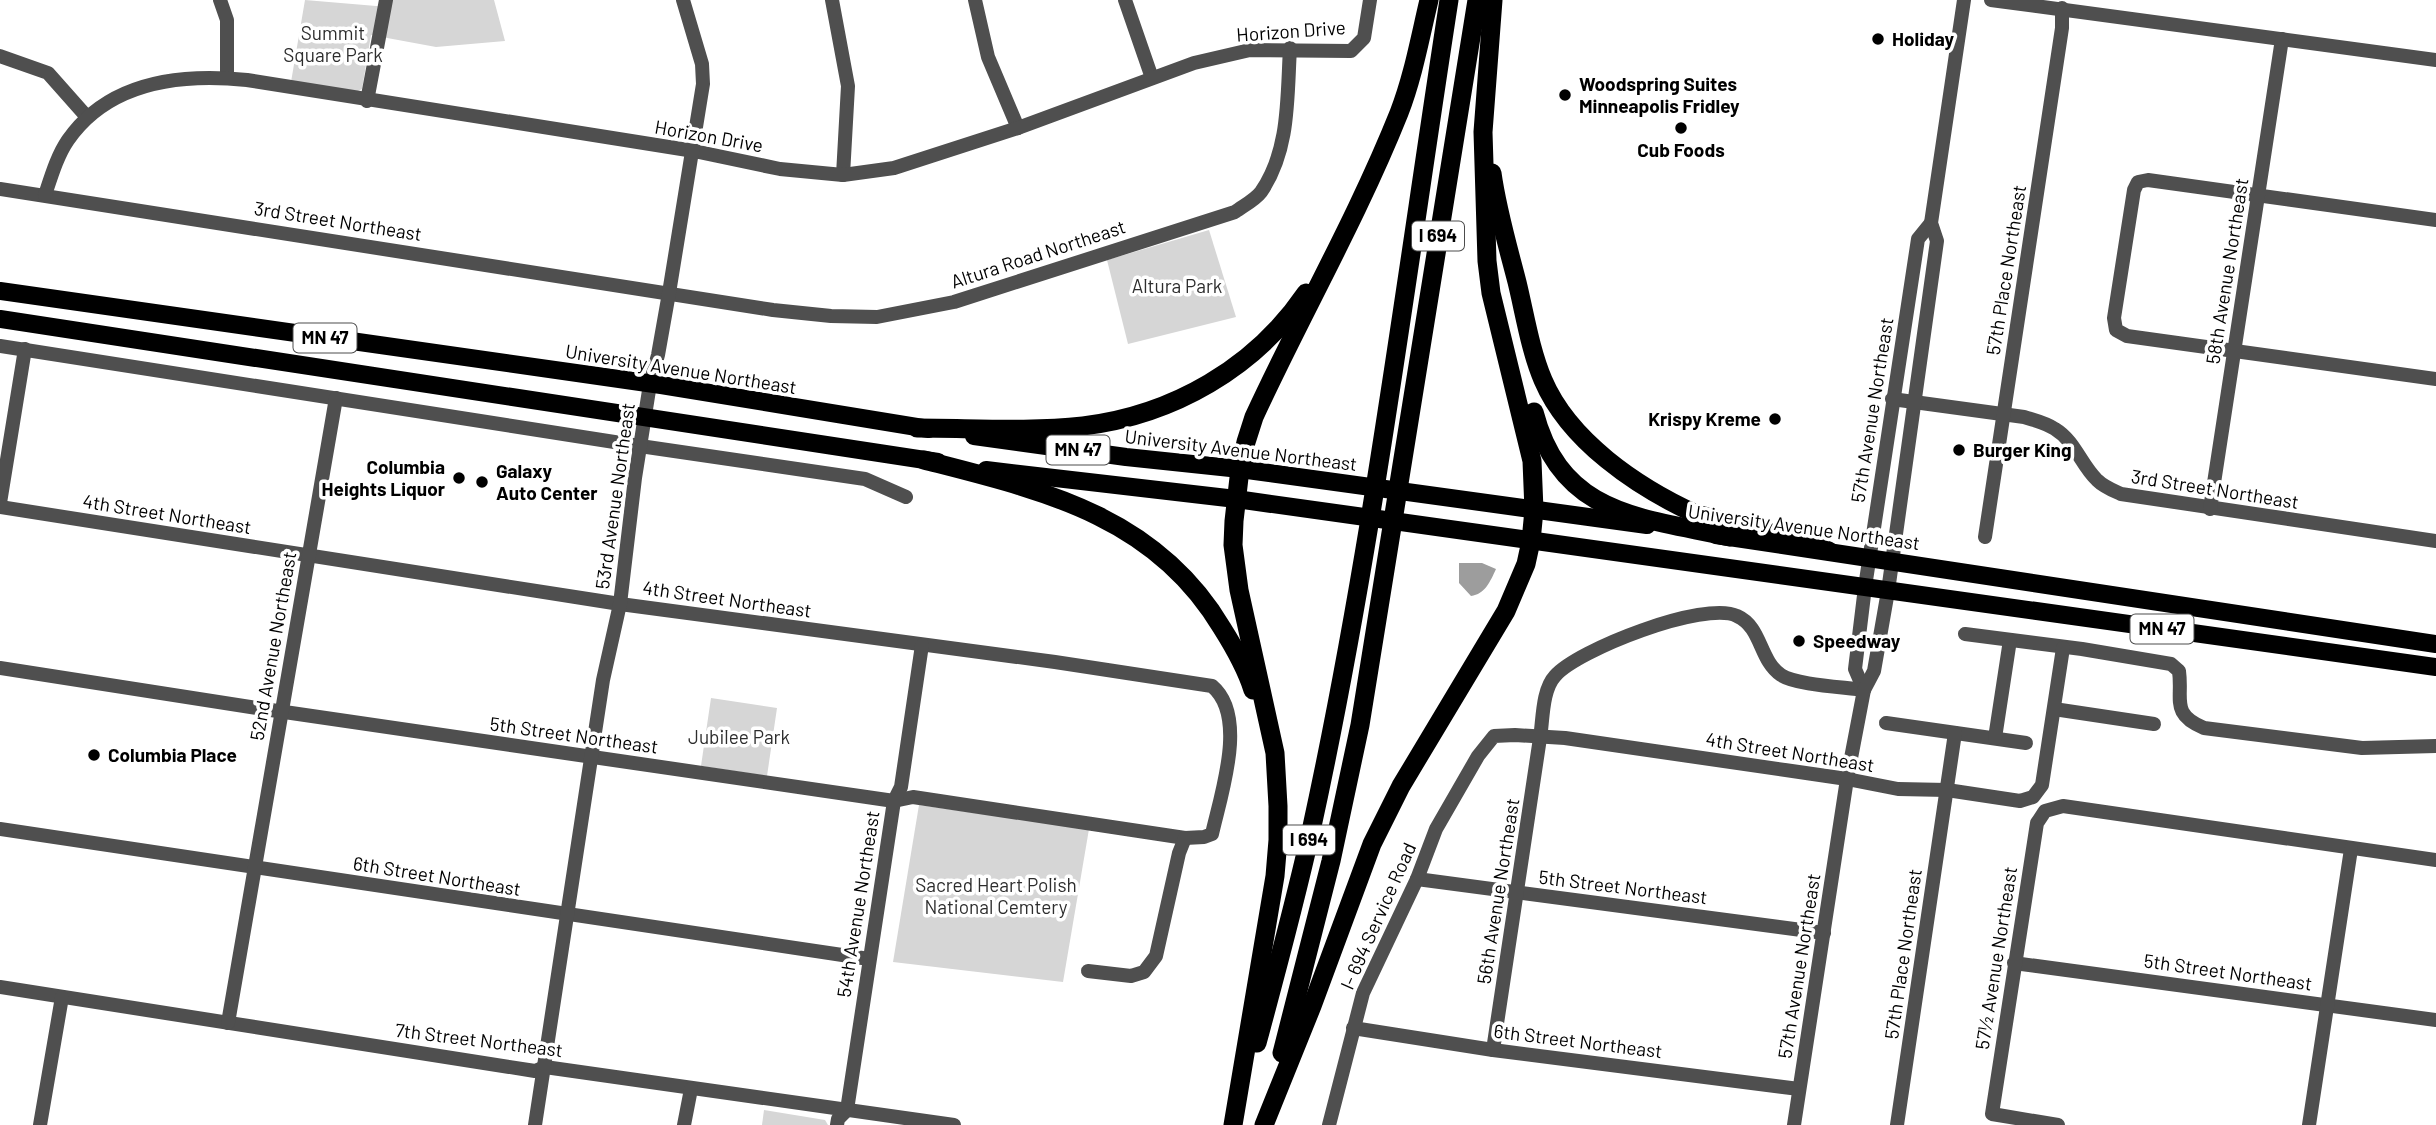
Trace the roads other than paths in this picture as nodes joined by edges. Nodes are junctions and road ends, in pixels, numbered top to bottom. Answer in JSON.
{"nodes":[{"id":1,"x":220,"y":0,"type":"edge"},
{"id":2,"x":386,"y":0,"type":"edge"},
{"id":3,"x":683,"y":0,"type":"edge"},
{"id":4,"x":832,"y":0,"type":"edge"},
{"id":5,"x":975,"y":0,"type":"edge"},
{"id":6,"x":1125,"y":0,"type":"edge"},
{"id":7,"x":1370,"y":0,"type":"edge"},
{"id":8,"x":1429,"y":0,"type":"edge"},
{"id":9,"x":1449,"y":0,"type":"edge"},
{"id":10,"x":1478,"y":0,"type":"edge"},
{"id":11,"x":1493,"y":0,"type":"edge"},
{"id":12,"x":1964,"y":0,"type":"edge"},
{"id":13,"x":1991,"y":0,"type":"edge"},
{"id":14,"x":2062,"y":8,"type":"junction"},
{"id":15,"x":2282,"y":39,"type":"junction"},
{"id":16,"x":1290,"y":48,"type":"junction"},
{"id":17,"x":0,"y":56,"type":"edge"},
{"id":18,"x":2436,"y":60,"type":"edge"},
{"id":19,"x":227,"y":78,"type":"junction"},
{"id":20,"x":1152,"y":78,"type":"junction"},
{"id":21,"x":1486,"y":86,"type":"junction"},
{"id":22,"x":367,"y":101,"type":"junction"},
{"id":23,"x":87,"y":117,"type":"junction"},
{"id":24,"x":1018,"y":128,"type":"junction"},
{"id":25,"x":694,"y":151,"type":"junction"},
{"id":26,"x":843,"y":175,"type":"junction"},
{"id":27,"x":1365,"y":188,"type":"junction"},
{"id":28,"x":0,"y":189,"type":"edge"},
{"id":29,"x":45,"y":195,"type":"junction"},
{"id":30,"x":1483,"y":195,"type":"junction"},
{"id":31,"x":2258,"y":196,"type":"junction"},
{"id":32,"x":2436,"y":220,"type":"edge"},
{"id":33,"x":1931,"y":223,"type":"junction"},
{"id":34,"x":0,"y":291,"type":"edge"},
{"id":35,"x":669,"y":293,"type":"junction"},
{"id":36,"x":0,"y":319,"type":"edge"},
{"id":37,"x":0,"y":346,"type":"edge"},
{"id":38,"x":25,"y":349,"type":"junction"},
{"id":39,"x":2235,"y":352,"type":"junction"},
{"id":40,"x":2436,"y":379,"type":"edge"},
{"id":41,"x":650,"y":384,"type":"junction"},
{"id":42,"x":336,"y":398,"type":"junction"},
{"id":43,"x":1892,"y":399,"type":"junction"},
{"id":44,"x":1916,"y":403,"type":"junction"},
{"id":45,"x":2003,"y":414,"type":"junction"},
{"id":46,"x":645,"y":418,"type":"junction"},
{"id":47,"x":917,"y":428,"type":"junction"},
{"id":48,"x":640,"y":446,"type":"junction"},
{"id":49,"x":924,"y":460,"type":"junction"},
{"id":50,"x":1240,"y":469,"type":"junction"},
{"id":51,"x":906,"y":497,"type":"dead end"},
{"id":52,"x":1236,"y":499,"type":"junction"},
{"id":53,"x":0,"y":505,"type":"edge"},
{"id":54,"x":2210,"y":509,"type":"junction"},
{"id":55,"x":1534,"y":510,"type":"junction"},
{"id":56,"x":1730,"y":537,"type":"junction"},
{"id":57,"x":1985,"y":537,"type":"dead end"},
{"id":58,"x":1531,"y":541,"type":"junction"},
{"id":59,"x":2436,"y":541,"type":"edge"},
{"id":60,"x":1829,"y":551,"type":"junction"},
{"id":61,"x":308,"y":555,"type":"junction"},
{"id":62,"x":1869,"y":557,"type":"junction"},
{"id":63,"x":1892,"y":561,"type":"junction"},
{"id":64,"x":1865,"y":587,"type":"junction"},
{"id":65,"x":1888,"y":591,"type":"junction"},
{"id":66,"x":620,"y":604,"type":"junction"},
{"id":67,"x":1965,"y":634,"type":"dead end"},
{"id":68,"x":2010,"y":640,"type":"junction"},
{"id":69,"x":2436,"y":644,"type":"edge"},
{"id":70,"x":922,"y":645,"type":"junction"},
{"id":71,"x":2063,"y":648,"type":"junction"},
{"id":72,"x":2436,"y":667,"type":"edge"},
{"id":73,"x":0,"y":668,"type":"edge"},
{"id":74,"x":1864,"y":690,"type":"junction"},
{"id":75,"x":2054,"y":709,"type":"junction"},
{"id":76,"x":281,"y":711,"type":"junction"},
{"id":77,"x":1886,"y":723,"type":"dead end"},
{"id":78,"x":2154,"y":724,"type":"dead end"},
{"id":79,"x":1955,"y":733,"type":"junction"},
{"id":80,"x":1494,"y":736,"type":"joint"},
{"id":81,"x":1540,"y":738,"type":"junction"},
{"id":82,"x":1995,"y":738,"type":"junction"},
{"id":83,"x":2026,"y":743,"type":"dead end"},
{"id":84,"x":2436,"y":746,"type":"edge"},
{"id":85,"x":591,"y":757,"type":"junction"},
{"id":86,"x":1847,"y":779,"type":"junction"},
{"id":87,"x":1277,"y":786,"type":"junction"},
{"id":88,"x":1947,"y":790,"type":"junction"},
{"id":89,"x":894,"y":801,"type":"junction"},
{"id":90,"x":0,"y":829,"type":"edge"},
{"id":91,"x":1185,"y":838,"type":"junction"},
{"id":92,"x":2351,"y":849,"type":"junction"},
{"id":93,"x":2436,"y":860,"type":"edge"},
{"id":94,"x":254,"y":868,"type":"junction"},
{"id":95,"x":1417,"y":879,"type":"junction"},
{"id":96,"x":1518,"y":893,"type":"junction"},
{"id":97,"x":566,"y":915,"type":"junction"},
{"id":98,"x":1824,"y":933,"type":"junction"},
{"id":99,"x":869,"y":959,"type":"junction"},
{"id":100,"x":2014,"y":962,"type":"junction"},
{"id":101,"x":1088,"y":971,"type":"dead end"},
{"id":102,"x":0,"y":987,"type":"edge"},
{"id":103,"x":62,"y":997,"type":"junction"},
{"id":104,"x":2327,"y":1004,"type":"junction"},
{"id":105,"x":2436,"y":1020,"type":"edge"},
{"id":106,"x":228,"y":1023,"type":"junction"},
{"id":107,"x":1353,"y":1028,"type":"junction"},
{"id":108,"x":1493,"y":1050,"type":"junction"},
{"id":109,"x":545,"y":1067,"type":"junction"},
{"id":110,"x":691,"y":1089,"type":"junction"},
{"id":111,"x":1799,"y":1089,"type":"junction"},
{"id":112,"x":847,"y":1110,"type":"junction"},
{"id":113,"x":40,"y":1125,"type":"edge"},
{"id":114,"x":535,"y":1125,"type":"edge"},
{"id":115,"x":684,"y":1125,"type":"edge"},
{"id":116,"x":837,"y":1125,"type":"edge"},
{"id":117,"x":954,"y":1125,"type":"edge"},
{"id":118,"x":1234,"y":1125,"type":"edge"},
{"id":119,"x":1263,"y":1125,"type":"edge"},
{"id":120,"x":1329,"y":1125,"type":"edge"},
{"id":121,"x":1794,"y":1125,"type":"edge"},
{"id":122,"x":1897,"y":1125,"type":"edge"},
{"id":123,"x":2058,"y":1125,"type":"edge"},
{"id":124,"x":2309,"y":1125,"type":"edge"}],
"edges":[{"from":1,"to":19,"type":"street"},
{"from":2,"to":22,"type":"street"},
{"from":3,"to":25,"type":"street","name":"53rd Avenue Northeast"},
{"from":4,"to":26,"type":"street"},
{"from":5,"to":24,"type":"street"},
{"from":6,"to":20,"type":"street"},
{"from":7,"to":16,"type":"street","name":"Horizon Drive"},
{"from":8,"to":27,"type":"highway"},
{"from":9,"to":118,"type":"highway","number":"I 694"},
{"from":10,"to":119,"type":"highway","number":"I 694"},
{"from":11,"to":21,"type":"highway"},
{"from":12,"to":33,"type":"street","name":"57th Avenue Northeast"},
{"from":13,"to":14,"type":"street"},
{"from":14,"to":15,"type":"street"},
{"from":14,"to":45,"type":"street","name":"57th Place Northeast"},
{"from":15,"to":18,"type":"street"},
{"from":15,"to":31,"type":"street","name":"58th Avenue Northeast"},
{"from":16,"to":20,"type":"street","name":"Horizon Drive"},
{"from":16,"to":35,"type":"street","name":"Altura Road Northeast"},
{"from":17,"to":23,"type":"street"},
{"from":19,"to":22,"type":"street","name":"Horizon Drive"},
{"from":19,"to":23,"type":"street","name":"Horizon Drive"},
{"from":20,"to":24,"type":"street","name":"Horizon Drive"},
{"from":21,"to":30,"type":"highway"},
{"from":21,"to":60,"type":"highway"},
{"from":22,"to":25,"type":"street","name":"Horizon Drive"},
{"from":23,"to":29,"type":"street","name":"Horizon Drive"},
{"from":24,"to":26,"type":"street","name":"Horizon Drive"},
{"from":25,"to":26,"type":"street","name":"Horizon Drive"},
{"from":25,"to":35,"type":"street","name":"53rd Avenue Northeast"},
{"from":27,"to":47,"type":"highway"},
{"from":27,"to":50,"type":"highway"},
{"from":28,"to":29,"type":"street","name":"3rd Street Northeast"},
{"from":29,"to":35,"type":"street","name":"3rd Street Northeast"},
{"from":30,"to":55,"type":"highway"},
{"from":30,"to":56,"type":"highway"},
{"from":31,"to":32,"type":"street"},
{"from":31,"to":39,"type":"street","name":"58th Avenue Northeast"},
{"from":31,"to":39,"type":"street"},
{"from":33,"to":43,"type":"street","name":"57th Avenue Northeast"},
{"from":33,"to":44,"type":"street","name":"57th Avenue Northeast"},
{"from":34,"to":41,"type":"main road","name":"University Avenue Northeast","number":"MN 47"},
{"from":35,"to":41,"type":"street","name":"53rd Avenue Northeast"},
{"from":36,"to":46,"type":"main road","number":"MN 47"},
{"from":37,"to":38,"type":"street"},
{"from":38,"to":42,"type":"street"},
{"from":38,"to":53,"type":"street"},
{"from":39,"to":40,"type":"street"},
{"from":39,"to":54,"type":"street","name":"58th Avenue Northeast"},
{"from":41,"to":46,"type":"street","name":"53rd Avenue Northeast"},
{"from":41,"to":47,"type":"main road","name":"University Avenue Northeast","number":"MN 47"},
{"from":42,"to":48,"type":"street"},
{"from":42,"to":61,"type":"street","name":"52nd Avenue Northeast"},
{"from":43,"to":44,"type":"street","name":"3rd Street Northeast"},
{"from":43,"to":62,"type":"street","name":"57th Avenue Northeast"},
{"from":44,"to":45,"type":"street","name":"3rd Street Northeast"},
{"from":44,"to":63,"type":"street","name":"57th Avenue Northeast"},
{"from":45,"to":54,"type":"street","name":"3rd Street Northeast"},
{"from":45,"to":57,"type":"street","name":"57th Place Northeast"},
{"from":46,"to":48,"type":"street","name":"53rd Avenue Northeast"},
{"from":46,"to":49,"type":"main road","number":"MN 47"},
{"from":47,"to":50,"type":"main road","name":"University Avenue Northeast","number":"MN 47"},
{"from":48,"to":51,"type":"street"},
{"from":48,"to":66,"type":"street","name":"53rd Avenue Northeast"},
{"from":49,"to":52,"type":"main road","number":"MN 47"},
{"from":49,"to":87,"type":"highway"},
{"from":50,"to":52,"type":"highway"},
{"from":50,"to":55,"type":"main road","name":"University Avenue Northeast","number":"MN 47"},
{"from":52,"to":58,"type":"main road","number":"MN 47"},
{"from":52,"to":87,"type":"highway"},
{"from":53,"to":61,"type":"street","name":"4th Street Northeast"},
{"from":54,"to":59,"type":"street","name":"3rd Street Northeast"},
{"from":55,"to":56,"type":"main road","name":"University Avenue Northeast","number":"MN 47"},
{"from":55,"to":58,"type":"highway"},
{"from":56,"to":60,"type":"main road","name":"University Avenue Northeast","number":"MN 47"},
{"from":58,"to":64,"type":"main road","number":"MN 47"},
{"from":58,"to":119,"type":"highway"},
{"from":60,"to":62,"type":"main road","name":"University Avenue Northeast","number":"MN 47"},
{"from":61,"to":66,"type":"street","name":"4th Street Northeast"},
{"from":61,"to":76,"type":"street","name":"52nd Avenue Northeast"},
{"from":62,"to":63,"type":"main road","name":"University Avenue Northeast","number":"MN 47"},
{"from":62,"to":64,"type":"street","name":"57th Avenue Northeast"},
{"from":63,"to":65,"type":"street","name":"57th Avenue Northeast"},
{"from":63,"to":69,"type":"main road","name":"University Avenue Northeast","number":"MN 47"},
{"from":64,"to":65,"type":"main road","number":"MN 47"},
{"from":64,"to":74,"type":"street","name":"57th Avenue Northeast"},
{"from":65,"to":72,"type":"main road","number":"MN 47"},
{"from":65,"to":74,"type":"street","name":"57th Avenue Northeast"},
{"from":66,"to":70,"type":"street","name":"4th Street Northeast"},
{"from":66,"to":85,"type":"street","name":"53rd Avenue Northeast"},
{"from":67,"to":68,"type":"street"},
{"from":68,"to":71,"type":"street"},
{"from":68,"to":82,"type":"street"},
{"from":70,"to":89,"type":"street","name":"54th Avenue Northeast"},
{"from":70,"to":91,"type":"street","name":"4th Street Northeast"},
{"from":71,"to":75,"type":"street"},
{"from":71,"to":84,"type":"street"},
{"from":73,"to":76,"type":"street","name":"5th Street Northeast"},
{"from":74,"to":81,"type":"street","name":"56th Avenue Northeast"},
{"from":74,"to":86,"type":"street","name":"57th Avenue Northeast"},
{"from":75,"to":78,"type":"street"},
{"from":75,"to":88,"type":"street","name":"4th Street Northeast"},
{"from":76,"to":85,"type":"street","name":"5th Street Northeast"},
{"from":76,"to":94,"type":"street","name":"52nd Avenue Northeast"},
{"from":77,"to":79,"type":"street"},
{"from":79,"to":82,"type":"street"},
{"from":79,"to":88,"type":"street","name":"57th Place Northeast"},
{"from":80,"to":81,"type":"street","name":"4th Street Northeast"},
{"from":80,"to":95,"type":"street","name":"I- 694 Service Road"},
{"from":81,"to":86,"type":"street","name":"4th Street Northeast"},
{"from":81,"to":96,"type":"street","name":"56th Avenue Northeast"},
{"from":82,"to":83,"type":"street"},
{"from":85,"to":89,"type":"street","name":"5th Street Northeast"},
{"from":85,"to":97,"type":"street","name":"53rd Avenue Northeast"},
{"from":86,"to":88,"type":"street","name":"4th Street Northeast"},
{"from":86,"to":98,"type":"street","name":"57th Avenue Northeast"},
{"from":87,"to":118,"type":"highway"},
{"from":88,"to":122,"type":"street","name":"57th Place Northeast"},
{"from":89,"to":91,"type":"street","name":"5th Street Northeast"},
{"from":89,"to":99,"type":"street","name":"54th Avenue Northeast"},
{"from":90,"to":94,"type":"street","name":"6th Street Northeast"},
{"from":91,"to":101,"type":"street"},
{"from":92,"to":93,"type":"street"},
{"from":92,"to":100,"type":"street","name":"57½ Avenue Northeast"},
{"from":92,"to":104,"type":"street"},
{"from":94,"to":97,"type":"street","name":"6th Street Northeast"},
{"from":94,"to":106,"type":"street","name":"52nd Avenue Northeast"},
{"from":95,"to":96,"type":"street","name":"5th Street Northeast"},
{"from":95,"to":107,"type":"street","name":"I- 694 Service Road"},
{"from":96,"to":98,"type":"street","name":"5th Street Northeast"},
{"from":96,"to":108,"type":"street","name":"56th Avenue Northeast"},
{"from":97,"to":99,"type":"street","name":"6th Street Northeast"},
{"from":97,"to":109,"type":"street","name":"53rd Avenue Northeast"},
{"from":98,"to":111,"type":"street","name":"57th Avenue Northeast"},
{"from":99,"to":112,"type":"street","name":"54th Avenue Northeast"},
{"from":100,"to":104,"type":"street","name":"5th Street Northeast"},
{"from":100,"to":123,"type":"street","name":"57½ Avenue Northeast"},
{"from":102,"to":103,"type":"street","name":"7th Street Northeast"},
{"from":103,"to":106,"type":"street","name":"7th Street Northeast"},
{"from":103,"to":113,"type":"street"},
{"from":104,"to":105,"type":"street","name":"5th Street Northeast"},
{"from":104,"to":124,"type":"street"},
{"from":106,"to":109,"type":"street","name":"7th Street Northeast"},
{"from":107,"to":108,"type":"street","name":"6th Street Northeast"},
{"from":107,"to":120,"type":"street","name":"I- 694 Service Road"},
{"from":108,"to":111,"type":"street","name":"6th Street Northeast"},
{"from":109,"to":110,"type":"street","name":"7th Street Northeast"},
{"from":109,"to":114,"type":"street","name":"53rd Avenue Northeast"},
{"from":110,"to":112,"type":"street","name":"7th Street Northeast"},
{"from":110,"to":115,"type":"street"},
{"from":111,"to":121,"type":"street","name":"57th Avenue Northeast"},
{"from":112,"to":116,"type":"street","name":"54th Avenue Northeast"},
{"from":112,"to":117,"type":"street","name":"7th Street Northeast"}]}
